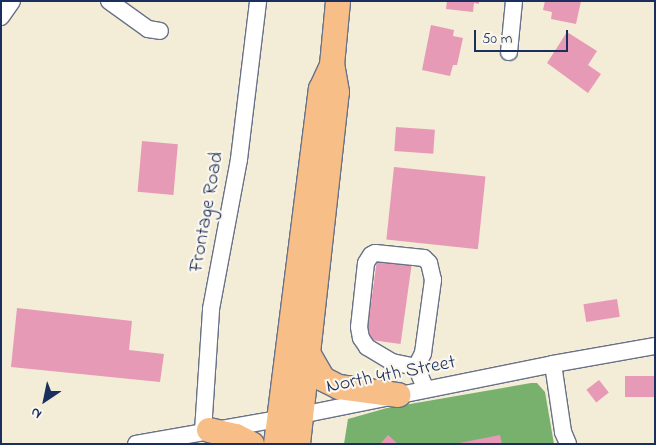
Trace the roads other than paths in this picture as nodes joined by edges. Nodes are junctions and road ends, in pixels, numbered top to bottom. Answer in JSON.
{"nodes":[{"id":1,"x":12,"y":1,"type":"edge"},
{"id":2,"x":109,"y":1,"type":"edge"},
{"id":3,"x":258,"y":1,"type":"edge"},
{"id":4,"x":338,"y":1,"type":"edge"},
{"id":5,"x":514,"y":1,"type":"edge"},
{"id":6,"x":1,"y":17,"type":"edge"},
{"id":7,"x":160,"y":31,"type":"dead end"},
{"id":8,"x":508,"y":52,"type":"dead end"},
{"id":9,"x":332,"y":65,"type":"junction"},
{"id":10,"x":655,"y":346,"type":"edge"},
{"id":11,"x":308,"y":353,"type":"junction"},
{"id":12,"x":553,"y":364,"type":"junction"},
{"id":13,"x":416,"y":367,"type":"junction"},
{"id":14,"x":426,"y":389,"type":"junction"},
{"id":15,"x":398,"y":395,"type":"junction"},
{"id":16,"x":289,"y":416,"type":"junction"},
{"id":17,"x":206,"y":430,"type":"junction"},
{"id":18,"x":136,"y":444,"type":"edge"},
{"id":19,"x":252,"y":444,"type":"edge"},
{"id":20,"x":276,"y":444,"type":"edge"},
{"id":21,"x":298,"y":444,"type":"edge"},
{"id":22,"x":568,"y":444,"type":"edge"}],
"edges":[{"from":1,"to":6,"type":"street"},
{"from":2,"to":7,"type":"street"},
{"from":3,"to":17,"type":"street","name":"Frontage Road"},
{"from":4,"to":9,"type":"highway"},
{"from":5,"to":8,"type":"street"},
{"from":9,"to":11,"type":"highway"},
{"from":9,"to":16,"type":"highway"},
{"from":10,"to":12,"type":"street","name":"North 4th Street"},
{"from":11,"to":15,"type":"highway"},
{"from":11,"to":16,"type":"highway"},
{"from":12,"to":14,"type":"street","name":"North 4th Street"},
{"from":12,"to":22,"type":"street"},
{"from":13,"to":13,"type":"street"},
{"from":13,"to":14,"type":"street"},
{"from":14,"to":15,"type":"street","name":"North 4th Street"},
{"from":15,"to":16,"type":"street","name":"North 4th Street"},
{"from":16,"to":17,"type":"street","name":"North 4th Street"},
{"from":16,"to":20,"type":"highway"},
{"from":16,"to":21,"type":"highway"},
{"from":17,"to":18,"type":"street","name":"North 4th Street"},
{"from":17,"to":19,"type":"highway"}]}
